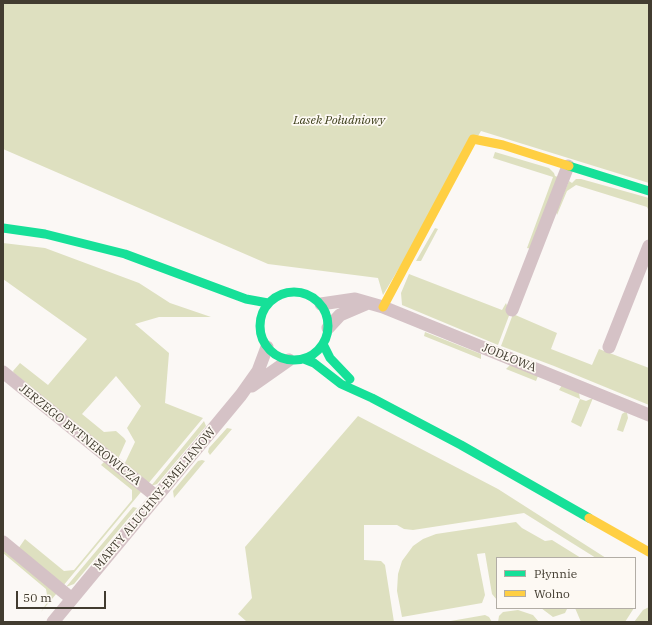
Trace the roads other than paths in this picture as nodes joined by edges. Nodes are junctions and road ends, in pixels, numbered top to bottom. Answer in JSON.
{"nodes":[{"id":1,"x":568,"y":166,"type":"junction"},
{"id":2,"x":649,"y":191,"type":"edge"},
{"id":3,"x":3,"y":228,"type":"edge"},
{"id":4,"x":649,"y":246,"type":"edge"},
{"id":5,"x":190,"y":279,"type":"junction"},
{"id":6,"x":268,"y":303,"type":"junction"},
{"id":7,"x":368,"y":303,"type":"junction"},
{"id":8,"x":231,"y":304,"type":"dead end"},
{"id":9,"x":321,"y":304,"type":"junction"},
{"id":10,"x":383,"y":307,"type":"junction"},
{"id":11,"x":512,"y":310,"type":"dead end"},
{"id":12,"x":249,"y":314,"type":"dead end"},
{"id":13,"x":260,"y":320,"type":"junction"},
{"id":14,"x":328,"y":328,"type":"junction"},
{"id":15,"x":323,"y":344,"type":"junction"},
{"id":16,"x":268,"y":347,"type":"junction"},
{"id":17,"x":609,"y":347,"type":"dead end"},
{"id":18,"x":304,"y":359,"type":"junction"},
{"id":19,"x":289,"y":360,"type":"junction"},
{"id":20,"x":3,"y":372,"type":"edge"},
{"id":21,"x":241,"y":395,"type":"junction"},
{"id":22,"x":372,"y":398,"type":"junction"},
{"id":23,"x":649,"y":415,"type":"edge"},
{"id":24,"x":157,"y":498,"type":"junction"},
{"id":25,"x":3,"y":542,"type":"edge"},
{"id":26,"x":649,"y":552,"type":"edge"},
{"id":27,"x":72,"y":599,"type":"junction"},
{"id":28,"x":53,"y":622,"type":"edge"}],
"edges":[{"from":1,"to":2,"type":"main road"},
{"from":1,"to":10,"type":"main road"},
{"from":1,"to":11,"type":"street"},
{"from":3,"to":5,"type":"main road"},
{"from":4,"to":17,"type":"street"},
{"from":5,"to":6,"type":"main road"},
{"from":5,"to":8,"type":"main road"},
{"from":6,"to":9,"type":"main road"},
{"from":6,"to":13,"type":"main road"},
{"from":7,"to":9,"type":"street","name":"JODŁOWA"},
{"from":7,"to":10,"type":"street","name":"JODŁOWA"},
{"from":7,"to":14,"type":"street"},
{"from":9,"to":14,"type":"main road"},
{"from":10,"to":23,"type":"street","name":"JODŁOWA"},
{"from":12,"to":13,"type":"main road"},
{"from":13,"to":16,"type":"main road"},
{"from":14,"to":15,"type":"main road"},
{"from":15,"to":18,"type":"main road"},
{"from":15,"to":22,"type":"main road"},
{"from":16,"to":19,"type":"main road"},
{"from":16,"to":21,"type":"street","name":"MARTY ALUCHNY-EMELIANOW"},
{"from":18,"to":19,"type":"main road"},
{"from":18,"to":22,"type":"main road"},
{"from":19,"to":21,"type":"street","name":"MARTY ALUCHNY-EMELIANOW"},
{"from":20,"to":24,"type":"street","name":"JERZEGO BYTNEROWICZA"},
{"from":21,"to":24,"type":"street","name":"MARTY ALUCHNY-EMELIANOW"},
{"from":22,"to":26,"type":"main road"},
{"from":24,"to":27,"type":"street","name":"MARTY ALUCHNY-EMELIANOW"},
{"from":25,"to":27,"type":"street"},
{"from":27,"to":28,"type":"street","name":"MARTY ALUCHNY-EMELIANOW"}]}
